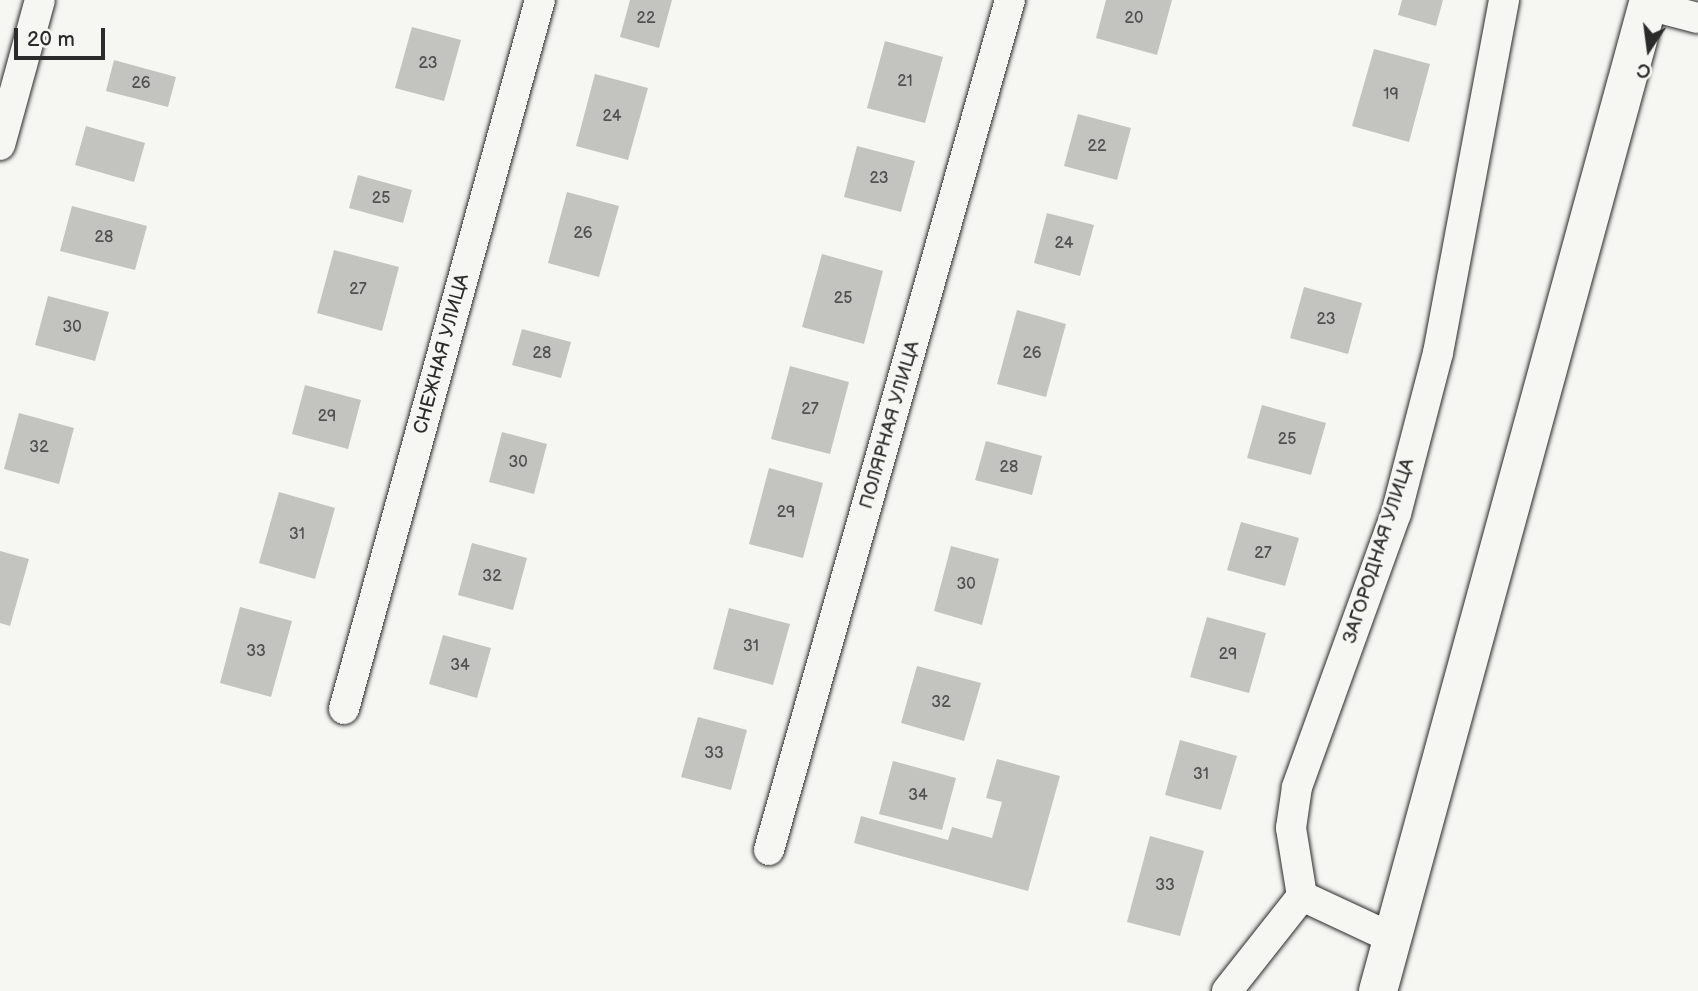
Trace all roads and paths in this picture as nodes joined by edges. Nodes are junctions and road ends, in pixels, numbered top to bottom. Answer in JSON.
{"nodes":[{"id":1,"x":40,"y":0,"type":"edge"},
{"id":2,"x":540,"y":0,"type":"edge"},
{"id":3,"x":1010,"y":0,"type":"edge"},
{"id":4,"x":1504,"y":0,"type":"edge"},
{"id":5,"x":1648,"y":2,"type":"edge"},
{"id":6,"x":1698,"y":18,"type":"edge"},
{"id":7,"x":0,"y":145,"type":"edge"},
{"id":8,"x":344,"y":709,"type":"dead end"},
{"id":9,"x":769,"y":850,"type":"dead end"},
{"id":10,"x":1302,"y":896,"type":"junction"},
{"id":11,"x":1392,"y":938,"type":"junction"},
{"id":12,"x":1227,"y":991,"type":"edge"},
{"id":13,"x":1378,"y":991,"type":"edge"}],
"edges":[{"from":1,"to":7,"type":"street"},
{"from":2,"to":8,"type":"street","name":"СНЕЖНАЯ УЛИЦА"},
{"from":3,"to":9,"type":"street","name":"ПОЛЯРНАЯ УЛИЦА"},
{"from":4,"to":10,"type":"street","name":"ЗАГОРОДНАЯ УЛИЦА"},
{"from":5,"to":6,"type":"street"},
{"from":5,"to":11,"type":"main road"},
{"from":10,"to":11,"type":"street"},
{"from":10,"to":12,"type":"street"},
{"from":11,"to":13,"type":"main road"}]}
